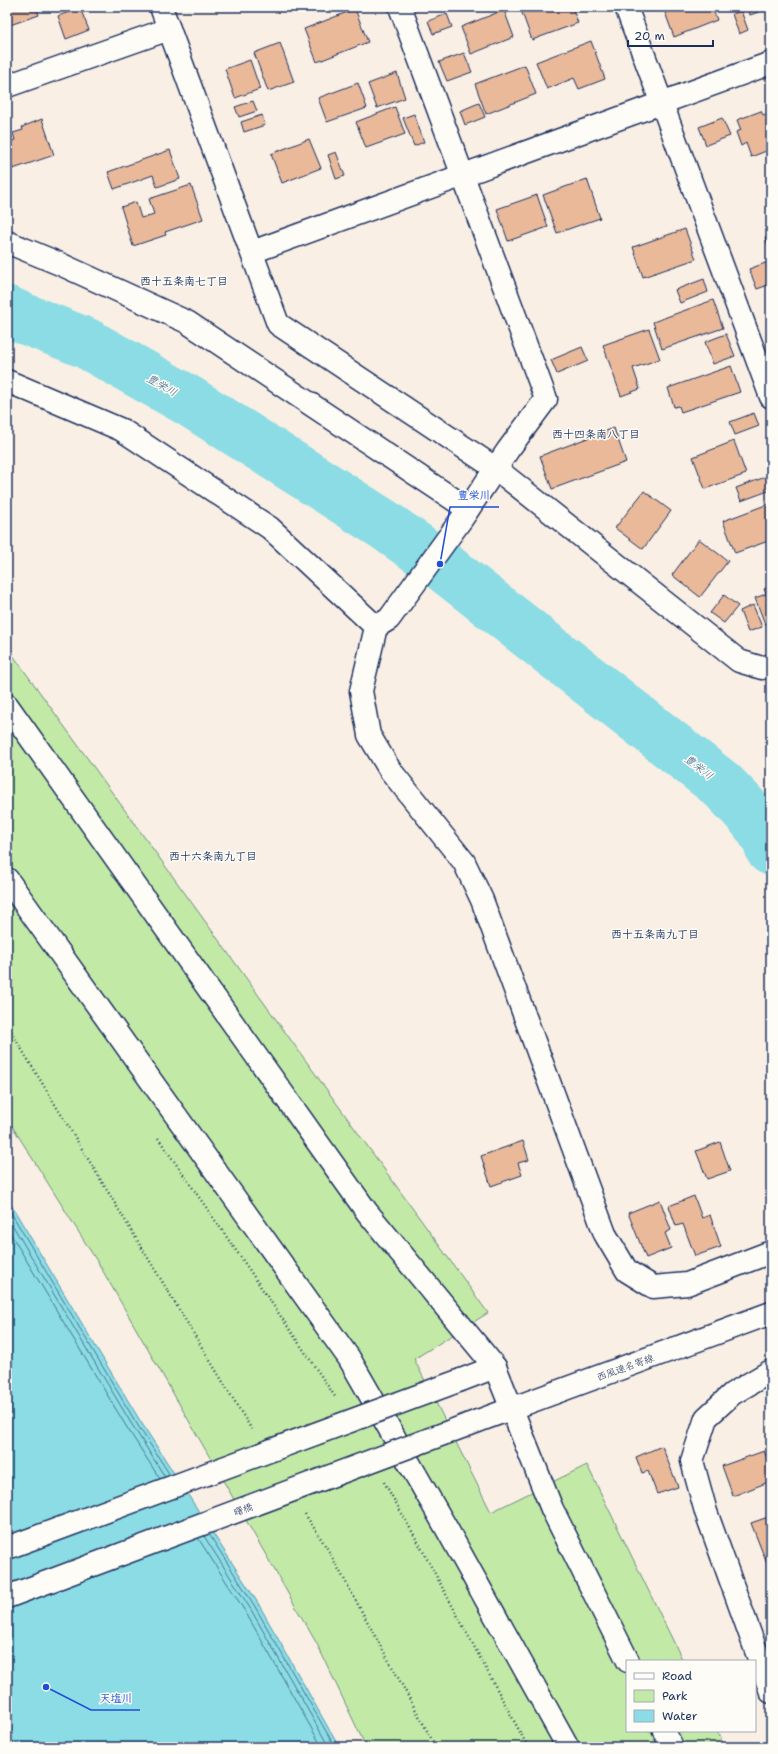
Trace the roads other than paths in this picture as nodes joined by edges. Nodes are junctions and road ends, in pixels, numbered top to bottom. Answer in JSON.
{"nodes":[{"id":1,"x":161,"y":7,"type":"edge"},
{"id":2,"x":400,"y":7,"type":"edge"},
{"id":3,"x":626,"y":7,"type":"edge"},
{"id":4,"x":169,"y":29,"type":"junction"},
{"id":5,"x":771,"y":63,"type":"edge"},
{"id":6,"x":7,"y":86,"type":"edge"},
{"id":7,"x":661,"y":103,"type":"junction"},
{"id":8,"x":463,"y":175,"type":"junction"},
{"id":9,"x":7,"y":242,"type":"edge"},
{"id":10,"x":252,"y":252,"type":"junction"},
{"id":11,"x":7,"y":381,"type":"edge"},
{"id":12,"x":771,"y":397,"type":"edge"},
{"id":13,"x":495,"y":468,"type":"junction"},
{"id":14,"x":465,"y":514,"type":"junction"},
{"id":15,"x":383,"y":623,"type":"junction"},
{"id":16,"x":771,"y":665,"type":"edge"},
{"id":17,"x":7,"y":705,"type":"edge"},
{"id":18,"x":7,"y":879,"type":"edge"},
{"id":19,"x":771,"y":1252,"type":"edge"},
{"id":20,"x":771,"y":1312,"type":"edge"},
{"id":21,"x":495,"y":1367,"type":"junction"},
{"id":22,"x":771,"y":1371,"type":"edge"},
{"id":23,"x":512,"y":1408,"type":"junction"},
{"id":24,"x":478,"y":1421,"type":"joint"},
{"id":25,"x":7,"y":1548,"type":"edge"},
{"id":26,"x":7,"y":1597,"type":"edge"},
{"id":27,"x":628,"y":1660,"type":"edge"},
{"id":28,"x":771,"y":1692,"type":"edge"},
{"id":29,"x":664,"y":1732,"type":"edge"},
{"id":30,"x":568,"y":1747,"type":"edge"},
{"id":31,"x":672,"y":1747,"type":"edge"}],
"edges":[{"from":1,"to":4,"type":"street"},
{"from":2,"to":8,"type":"street"},
{"from":3,"to":7,"type":"street"},
{"from":4,"to":6,"type":"street"},
{"from":4,"to":10,"type":"street"},
{"from":5,"to":7,"type":"street"},
{"from":7,"to":8,"type":"street"},
{"from":7,"to":12,"type":"street"},
{"from":8,"to":10,"type":"street"},
{"from":8,"to":13,"type":"street"},
{"from":9,"to":14,"type":"street"},
{"from":10,"to":13,"type":"street"},
{"from":11,"to":15,"type":"street"},
{"from":13,"to":14,"type":"street"},
{"from":13,"to":16,"type":"street"},
{"from":14,"to":15,"type":"street"},
{"from":15,"to":19,"type":"street"},
{"from":17,"to":21,"type":"street"},
{"from":18,"to":30,"type":"street"},
{"from":20,"to":23,"type":"street","name":"西風連名寄線"},
{"from":21,"to":23,"type":"street"},
{"from":21,"to":25,"type":"street","bridge":true},
{"from":22,"to":28,"type":"street"},
{"from":23,"to":24,"type":"street","name":"西風連名寄線"},
{"from":23,"to":27,"type":"street"},
{"from":24,"to":26,"type":"street","name":"曙橋","bridge":true},
{"from":29,"to":31,"type":"street"}]}
